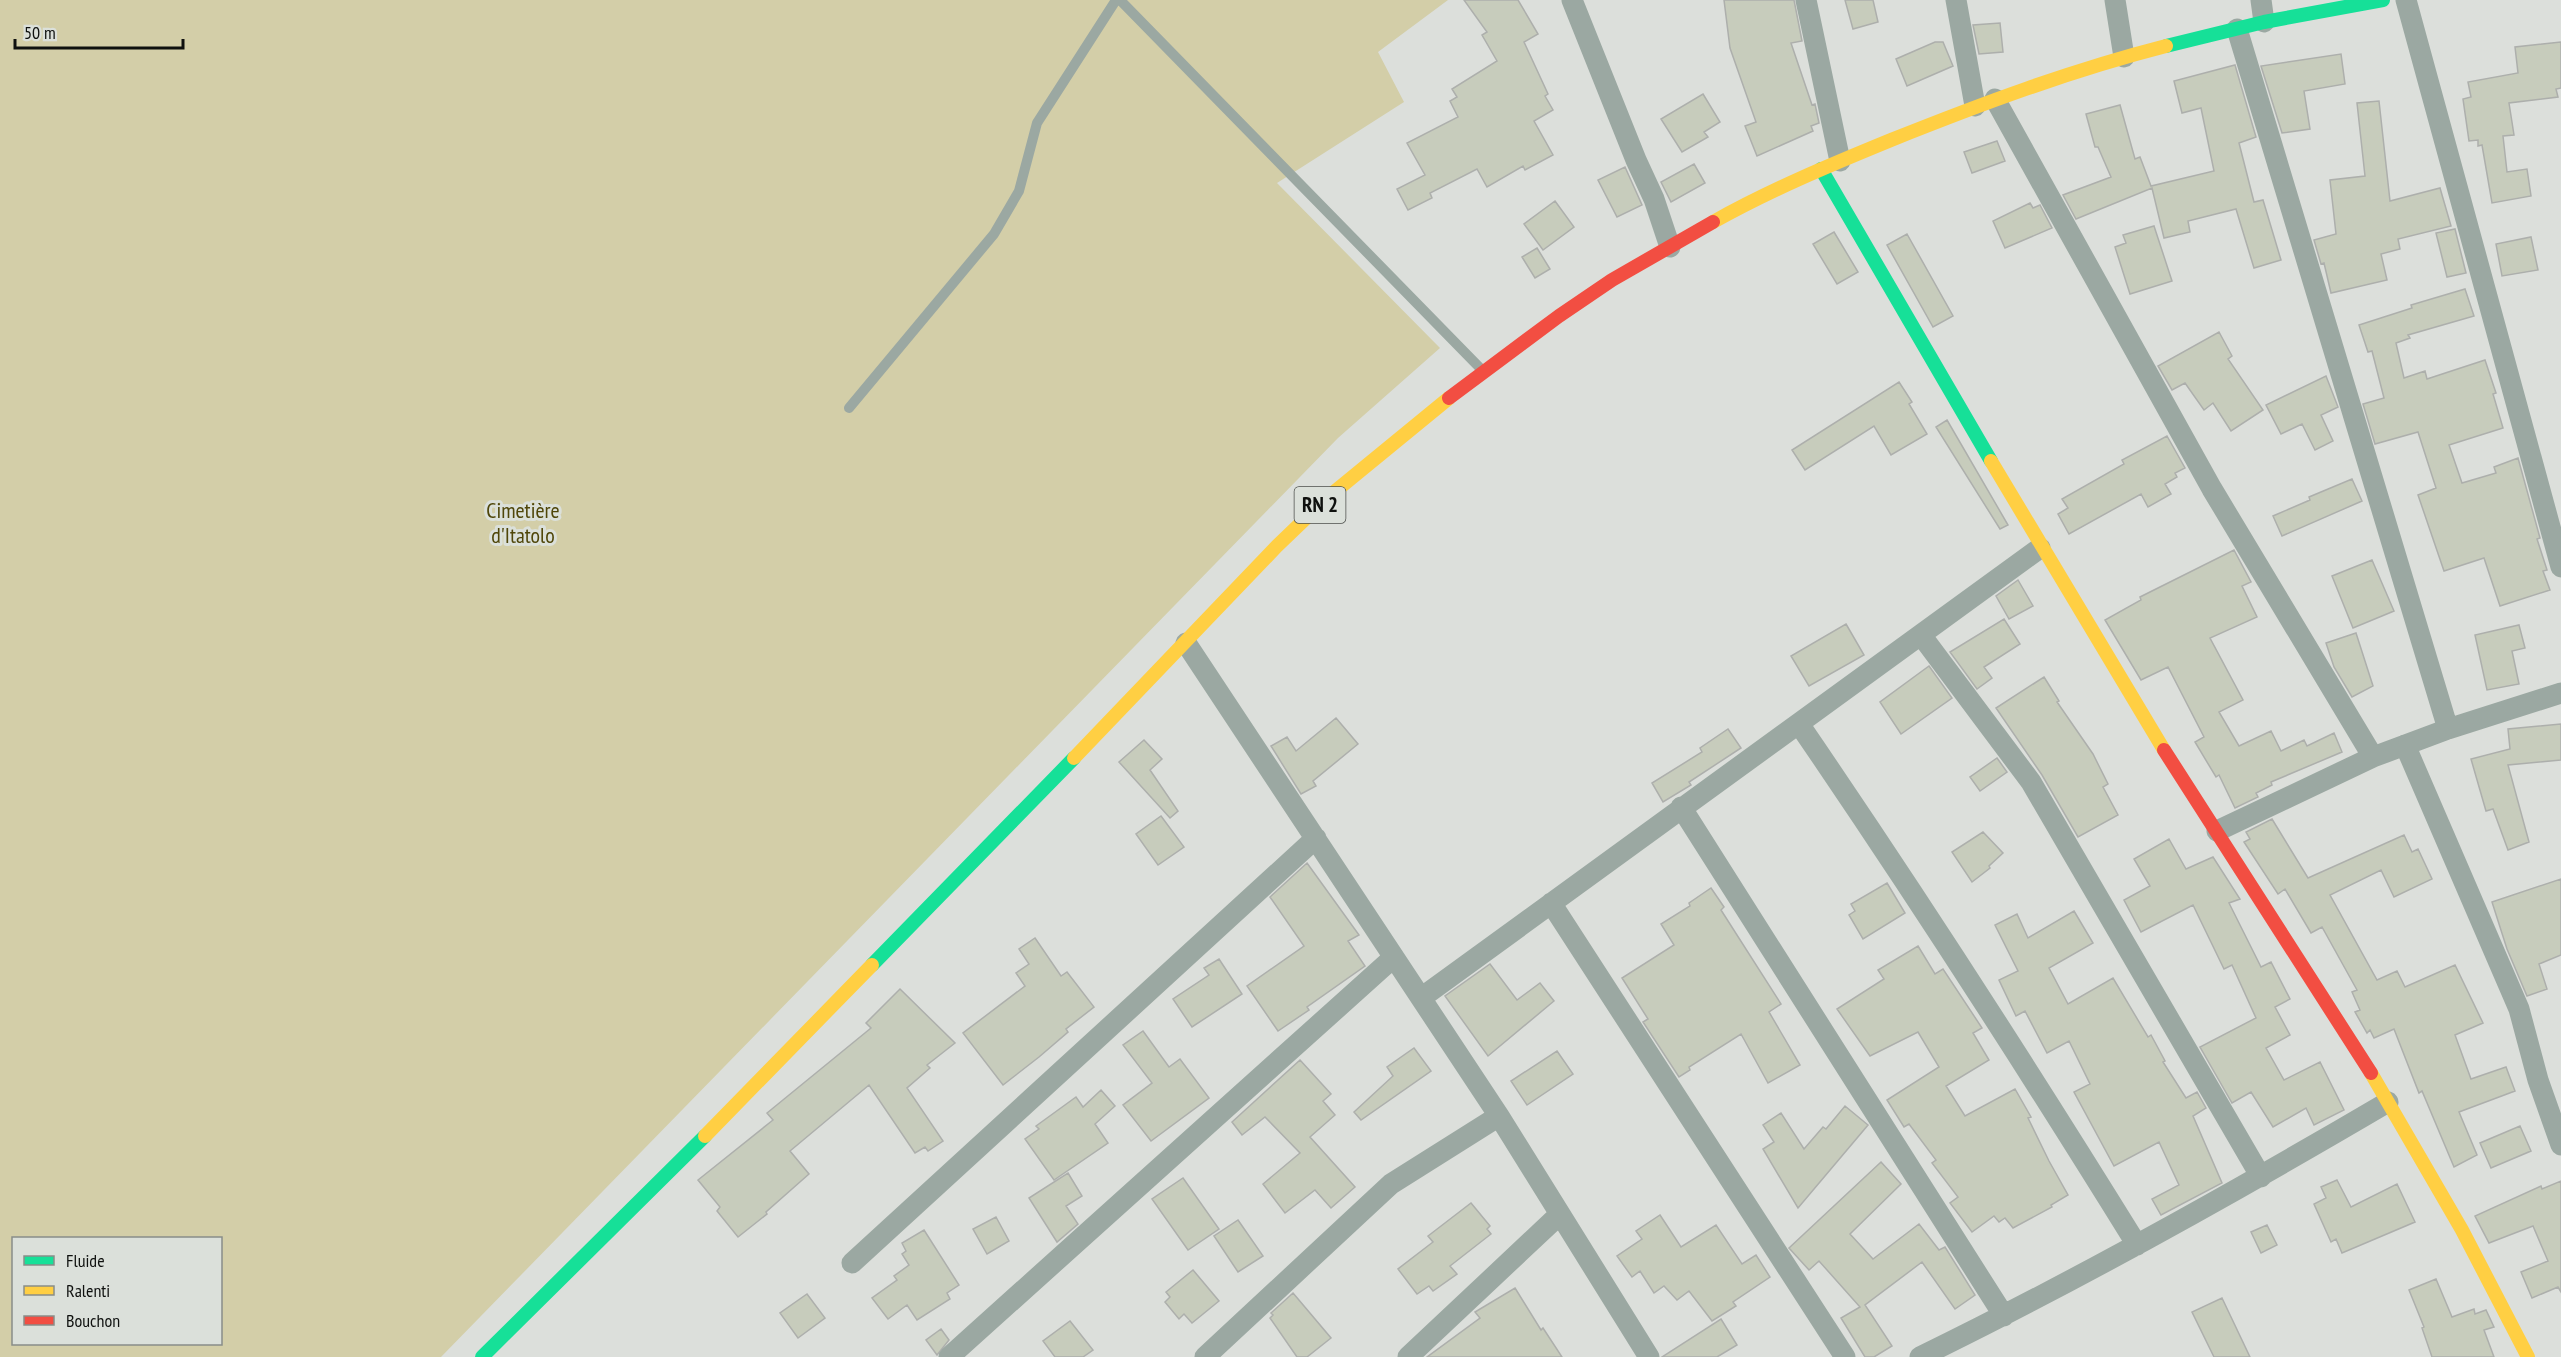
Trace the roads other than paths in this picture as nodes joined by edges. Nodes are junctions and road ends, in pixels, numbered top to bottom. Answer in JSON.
{"nodes":[{"id":1,"x":1118,"y":0,"type":"edge"},
{"id":2,"x":1572,"y":0,"type":"edge"},
{"id":3,"x":1806,"y":0,"type":"edge"},
{"id":4,"x":1956,"y":0,"type":"edge"},
{"id":5,"x":2115,"y":0,"type":"edge"},
{"id":6,"x":2261,"y":0,"type":"edge"},
{"id":7,"x":2383,"y":0,"type":"edge"},
{"id":8,"x":2406,"y":0,"type":"edge"},
{"id":9,"x":2264,"y":22,"type":"junction"},
{"id":10,"x":2237,"y":29,"type":"junction"},
{"id":11,"x":2124,"y":57,"type":"junction"},
{"id":12,"x":1985,"y":102,"type":"junction"},
{"id":13,"x":1830,"y":165,"type":"junction"},
{"id":14,"x":1670,"y":247,"type":"junction"},
{"id":15,"x":1484,"y":372,"type":"junction"},
{"id":16,"x":849,"y":408,"type":"dead end"},
{"id":17,"x":2040,"y":548,"type":"junction"},
{"id":18,"x":2561,"y":567,"type":"edge"},
{"id":19,"x":1921,"y":635,"type":"junction"},
{"id":20,"x":1186,"y":643,"type":"junction"},
{"id":21,"x":2561,"y":693,"type":"edge"},
{"id":22,"x":1799,"y":724,"type":"junction"},
{"id":23,"x":2448,"y":729,"type":"junction"},
{"id":24,"x":2405,"y":745,"type":"junction"},
{"id":25,"x":2373,"y":757,"type":"junction"},
{"id":26,"x":1681,"y":807,"type":"junction"},
{"id":27,"x":2217,"y":831,"type":"junction"},
{"id":28,"x":1316,"y":838,"type":"junction"},
{"id":29,"x":1551,"y":903,"type":"junction"},
{"id":30,"x":1394,"y":957,"type":"junction"},
{"id":31,"x":1421,"y":998,"type":"junction"},
{"id":32,"x":2388,"y":1102,"type":"junction"},
{"id":33,"x":1499,"y":1116,"type":"junction"},
{"id":34,"x":2561,"y":1145,"type":"edge"},
{"id":35,"x":2261,"y":1177,"type":"junction"},
{"id":36,"x":1559,"y":1215,"type":"junction"},
{"id":37,"x":2138,"y":1245,"type":"junction"},
{"id":38,"x":852,"y":1263,"type":"dead end"},
{"id":39,"x":2004,"y":1316,"type":"junction"},
{"id":40,"x":483,"y":1357,"type":"edge"},
{"id":41,"x":949,"y":1357,"type":"edge"},
{"id":42,"x":1205,"y":1357,"type":"edge"},
{"id":43,"x":1408,"y":1357,"type":"edge"},
{"id":44,"x":1649,"y":1357,"type":"edge"},
{"id":45,"x":1845,"y":1357,"type":"edge"},
{"id":46,"x":1920,"y":1357,"type":"edge"},
{"id":47,"x":2528,"y":1357,"type":"edge"}],
"edges":[{"from":1,"to":15,"type":"lane"},
{"from":1,"to":16,"type":"lane"},
{"from":2,"to":14,"type":"street"},
{"from":3,"to":13,"type":"street"},
{"from":4,"to":12,"type":"street"},
{"from":5,"to":11,"type":"street"},
{"from":6,"to":9,"type":"street"},
{"from":7,"to":9,"type":"main road","number":"RN 2"},
{"from":8,"to":18,"type":"street"},
{"from":9,"to":10,"type":"main road","number":"RN 2"},
{"from":10,"to":11,"type":"main road","number":"RN 2"},
{"from":10,"to":23,"type":"street"},
{"from":11,"to":12,"type":"main road","number":"RN 2"},
{"from":12,"to":13,"type":"main road","number":"RN 2"},
{"from":12,"to":25,"type":"street"},
{"from":13,"to":14,"type":"main road","number":"RN 2"},
{"from":13,"to":17,"type":"main road"},
{"from":14,"to":15,"type":"main road","number":"RN 2"},
{"from":15,"to":20,"type":"main road","number":"RN 2"},
{"from":17,"to":19,"type":"street"},
{"from":17,"to":27,"type":"main road"},
{"from":19,"to":22,"type":"street"},
{"from":19,"to":35,"type":"street"},
{"from":20,"to":28,"type":"street"},
{"from":20,"to":40,"type":"main road","number":"RN 2"},
{"from":21,"to":23,"type":"street"},
{"from":22,"to":26,"type":"street"},
{"from":22,"to":37,"type":"street"},
{"from":23,"to":24,"type":"street"},
{"from":24,"to":25,"type":"street"},
{"from":24,"to":34,"type":"street"},
{"from":25,"to":27,"type":"street"},
{"from":26,"to":29,"type":"street"},
{"from":26,"to":39,"type":"street"},
{"from":27,"to":32,"type":"main road"},
{"from":28,"to":30,"type":"street"},
{"from":28,"to":38,"type":"street"},
{"from":29,"to":31,"type":"street"},
{"from":29,"to":45,"type":"street"},
{"from":30,"to":31,"type":"street"},
{"from":30,"to":41,"type":"street"},
{"from":31,"to":33,"type":"street"},
{"from":32,"to":35,"type":"street"},
{"from":32,"to":47,"type":"main road"},
{"from":33,"to":36,"type":"street"},
{"from":33,"to":42,"type":"street"},
{"from":35,"to":37,"type":"street"},
{"from":36,"to":43,"type":"street"},
{"from":36,"to":44,"type":"street"},
{"from":37,"to":39,"type":"street"},
{"from":39,"to":46,"type":"street"}]}
